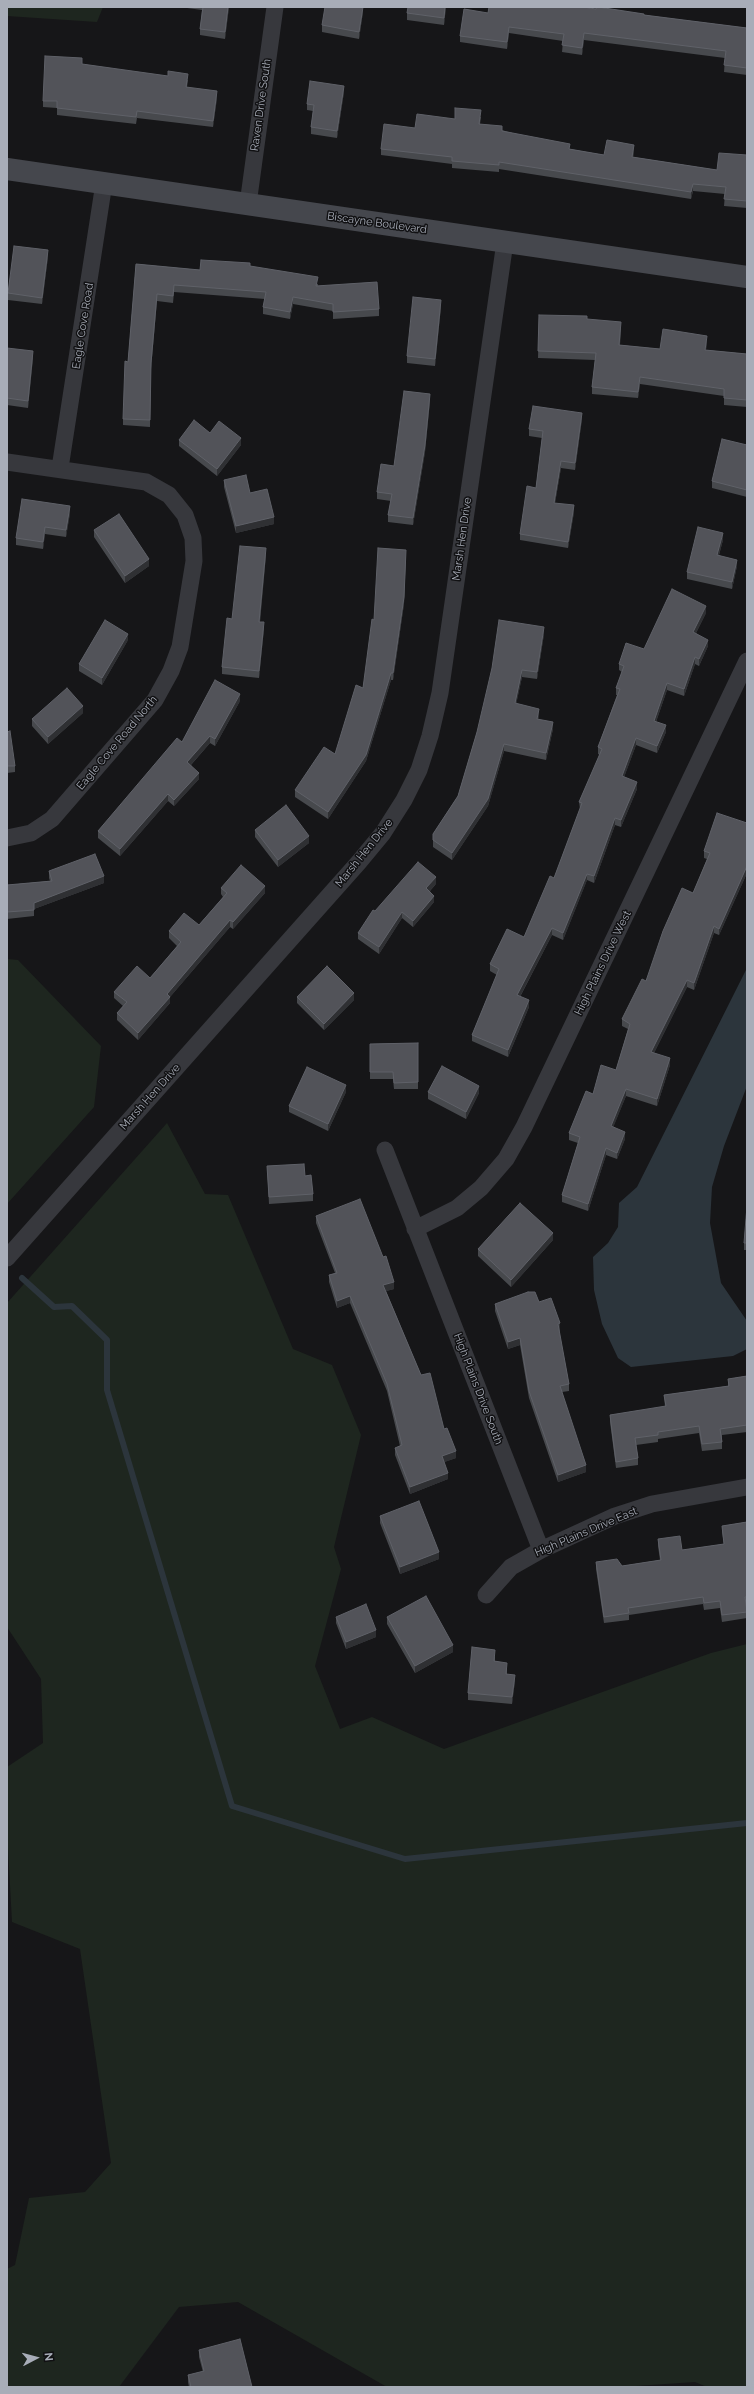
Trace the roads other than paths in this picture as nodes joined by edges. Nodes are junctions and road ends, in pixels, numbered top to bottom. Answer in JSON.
{"nodes":[{"id":1,"x":275,"y":7,"type":"edge"},
{"id":2,"x":7,"y":169,"type":"edge"},
{"id":3,"x":104,"y":184,"type":"junction"},
{"id":4,"x":248,"y":204,"type":"junction"},
{"id":5,"x":505,"y":242,"type":"junction"},
{"id":6,"x":747,"y":277,"type":"edge"},
{"id":7,"x":7,"y":462,"type":"edge"},
{"id":8,"x":60,"y":468,"type":"junction"},
{"id":9,"x":747,"y":662,"type":"edge"},
{"id":10,"x":7,"y":838,"type":"edge"},
{"id":11,"x":385,"y":1150,"type":"dead end"},
{"id":12,"x":416,"y":1229,"type":"junction"},
{"id":13,"x":7,"y":1258,"type":"edge"},
{"id":14,"x":747,"y":1487,"type":"edge"},
{"id":15,"x":541,"y":1550,"type":"junction"},
{"id":16,"x":486,"y":1596,"type":"dead end"}],
"edges":[{"from":1,"to":4,"type":"street","name":"Raven Drive South"},
{"from":2,"to":3,"type":"street","name":"Biscayne Boulevard"},
{"from":3,"to":4,"type":"street","name":"Biscayne Boulevard"},
{"from":3,"to":8,"type":"street","name":"Eagle Cove Road"},
{"from":4,"to":5,"type":"street","name":"Biscayne Boulevard"},
{"from":5,"to":6,"type":"street","name":"Biscayne Boulevard"},
{"from":5,"to":13,"type":"street","name":"Marsh Hen Drive"},
{"from":7,"to":8,"type":"street","name":"Eagle Cove Road North"},
{"from":8,"to":10,"type":"street","name":"Eagle Cove Road North"},
{"from":9,"to":12,"type":"street","name":"High Plains Drive West"},
{"from":11,"to":12,"type":"street","name":"High Plains Drive South"},
{"from":12,"to":15,"type":"street","name":"High Plains Drive South"},
{"from":14,"to":15,"type":"street","name":"High Plains Drive East"},
{"from":15,"to":16,"type":"street","name":"High Plains Drive East"}]}
